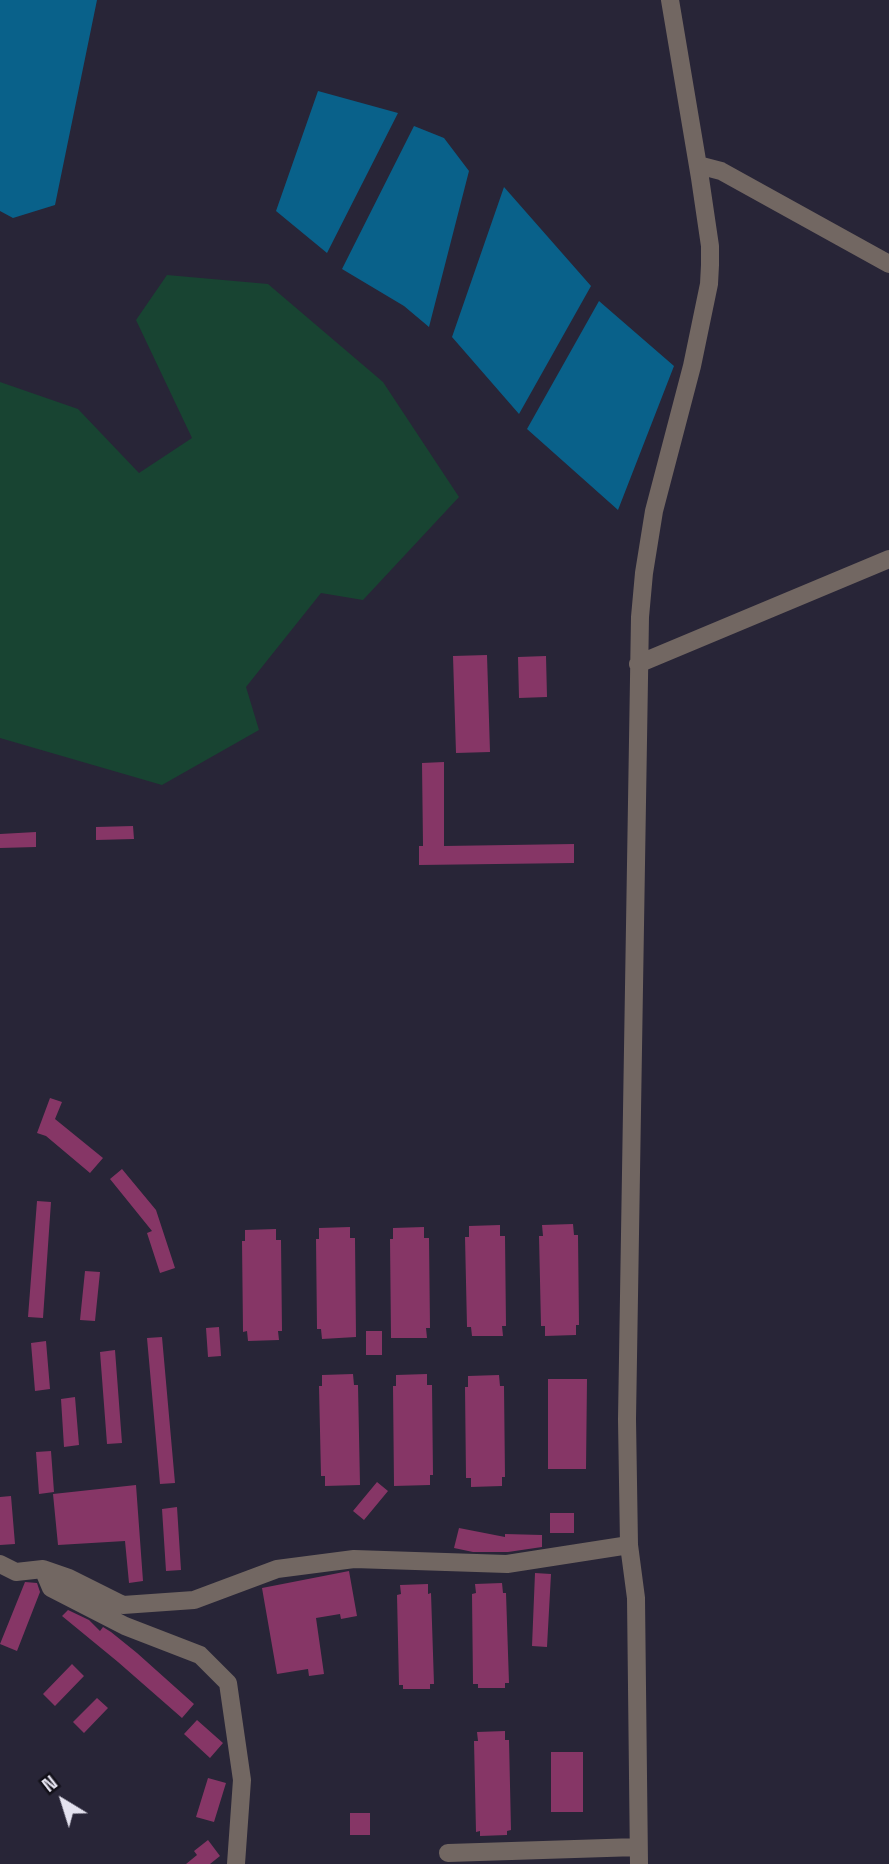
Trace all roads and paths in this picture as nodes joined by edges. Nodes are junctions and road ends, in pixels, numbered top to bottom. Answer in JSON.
{"nodes":[{"id":1,"x":670,"y":0,"type":"edge"},
{"id":2,"x":698,"y":165,"type":"junction"},
{"id":3,"x":889,"y":264,"type":"edge"},
{"id":4,"x":889,"y":559,"type":"edge"},
{"id":5,"x":638,"y":664,"type":"junction"},
{"id":6,"x":629,"y":1545,"type":"junction"},
{"id":7,"x":0,"y":1564,"type":"edge"},
{"id":8,"x":43,"y":1569,"type":"junction"},
{"id":9,"x":449,"y":1853,"type":"dead end"},
{"id":10,"x":638,"y":1855,"type":"edge"},
{"id":11,"x":236,"y":1864,"type":"edge"}],
"edges":[{"from":1,"to":2,"type":"street"},
{"from":2,"to":3,"type":"street"},
{"from":2,"to":5,"type":"street"},
{"from":4,"to":5,"type":"street"},
{"from":5,"to":6,"type":"street"},
{"from":6,"to":8,"type":"street"},
{"from":6,"to":10,"type":"street"},
{"from":7,"to":8,"type":"street"},
{"from":8,"to":11,"type":"street"},
{"from":9,"to":10,"type":"street"}]}
